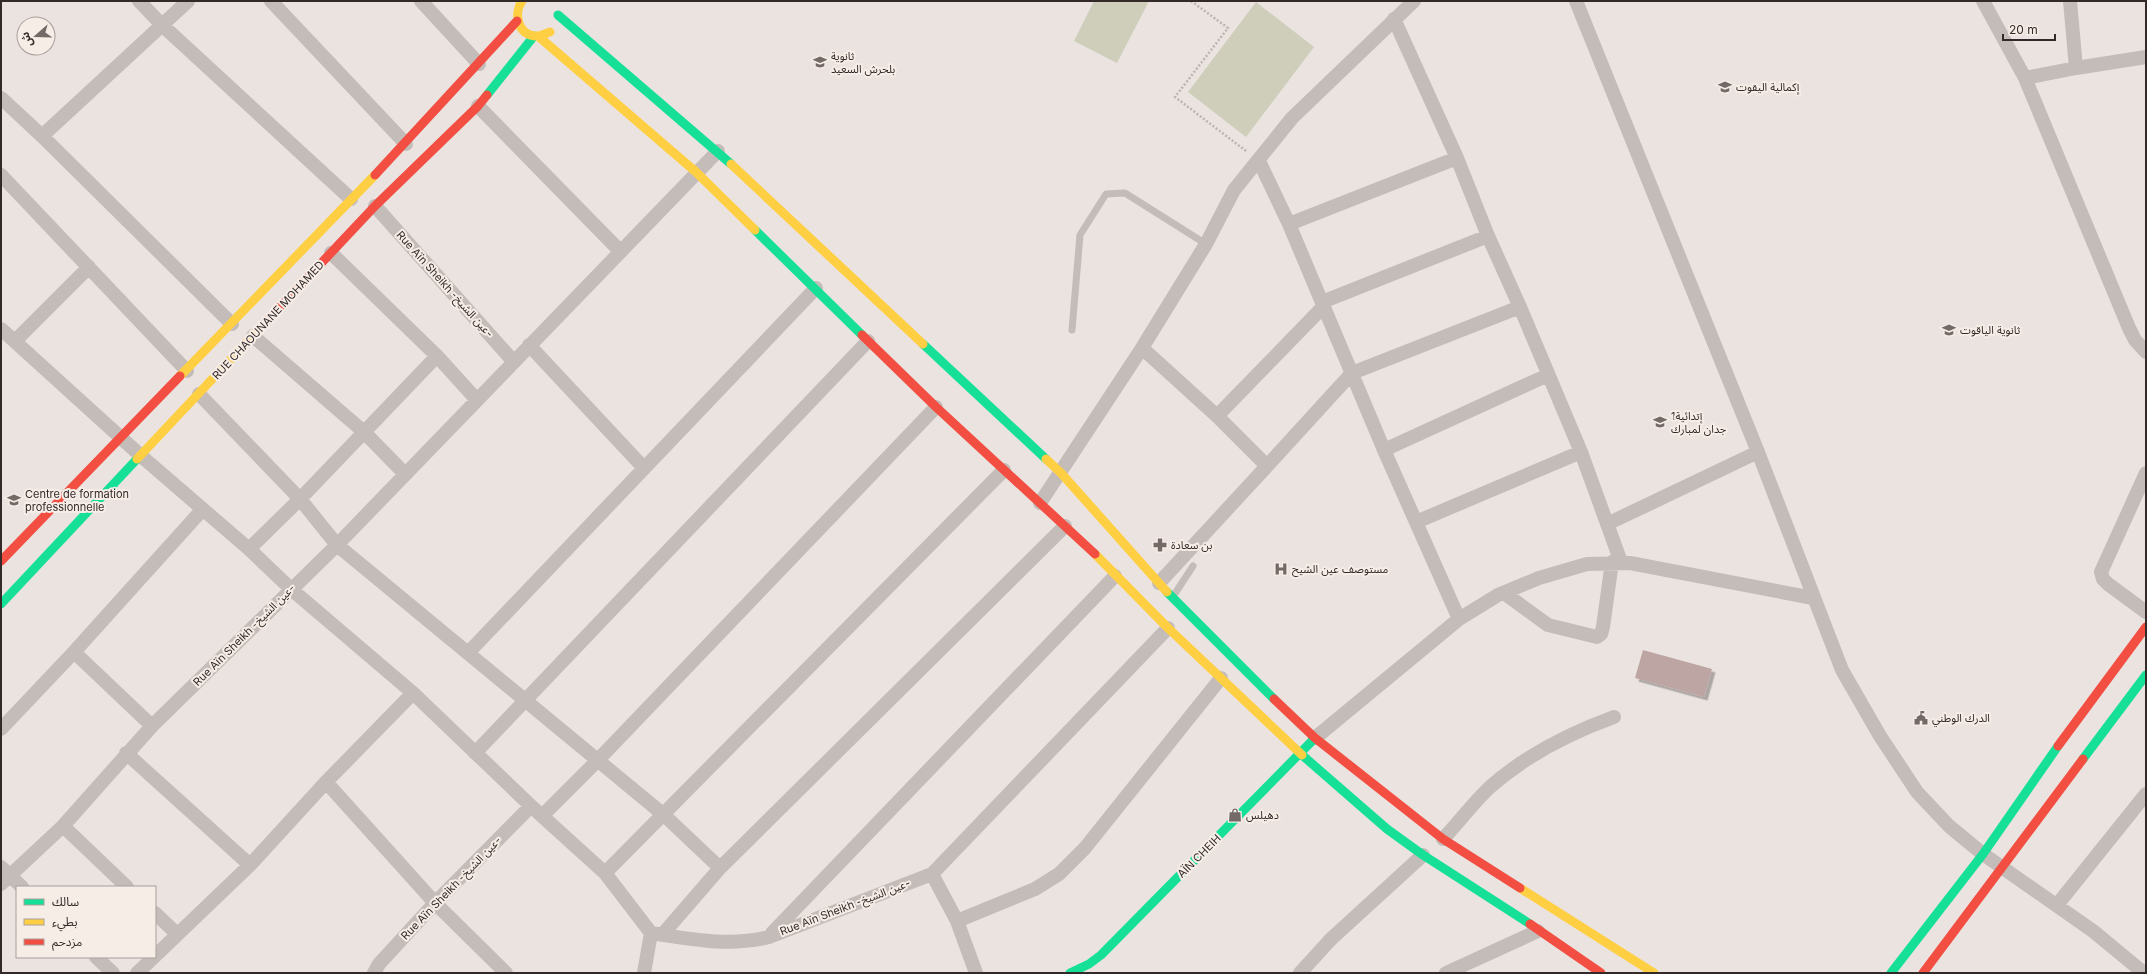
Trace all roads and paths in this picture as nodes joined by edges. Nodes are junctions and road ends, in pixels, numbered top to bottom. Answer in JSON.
{"nodes":[{"id":1,"x":140,"y":1,"type":"edge"},
{"id":2,"x":188,"y":1,"type":"edge"},
{"id":3,"x":271,"y":1,"type":"edge"},
{"id":4,"x":421,"y":1,"type":"edge"},
{"id":5,"x":522,"y":1,"type":"edge"},
{"id":6,"x":1191,"y":1,"type":"edge"},
{"id":7,"x":1414,"y":1,"type":"edge"},
{"id":8,"x":1576,"y":1,"type":"edge"},
{"id":9,"x":1983,"y":1,"type":"edge"},
{"id":10,"x":2070,"y":1,"type":"edge"},
{"id":11,"x":555,"y":4,"type":"dead end"},
{"id":12,"x":508,"y":5,"type":"dead end"},
{"id":13,"x":558,"y":15,"type":"junction"},
{"id":14,"x":516,"y":17,"type":"junction"},
{"id":15,"x":1394,"y":19,"type":"junction"},
{"id":16,"x":162,"y":25,"type":"junction"},
{"id":17,"x":536,"y":36,"type":"junction"},
{"id":18,"x":2146,"y":56,"type":"edge"},
{"id":19,"x":479,"y":64,"type":"junction"},
{"id":20,"x":2076,"y":68,"type":"junction"},
{"id":21,"x":2026,"y":78,"type":"junction"},
{"id":22,"x":1,"y":98,"type":"edge"},
{"id":23,"x":478,"y":106,"type":"junction"},
{"id":24,"x":42,"y":136,"type":"junction"},
{"id":25,"x":406,"y":144,"type":"junction"},
{"id":26,"x":718,"y":151,"type":"junction"},
{"id":27,"x":1457,"y":158,"type":"junction"},
{"id":28,"x":1258,"y":160,"type":"junction"},
{"id":29,"x":696,"y":172,"type":"junction"},
{"id":30,"x":1,"y":175,"type":"edge"},
{"id":31,"x":351,"y":199,"type":"junction"},
{"id":32,"x":375,"y":206,"type":"junction"},
{"id":33,"x":1289,"y":224,"type":"junction"},
{"id":34,"x":1488,"y":236,"type":"junction"},
{"id":35,"x":1206,"y":244,"type":"junction"},
{"id":36,"x":620,"y":251,"type":"junction"},
{"id":37,"x":331,"y":253,"type":"junction"},
{"id":38,"x":89,"y":267,"type":"junction"},
{"id":39,"x":816,"y":288,"type":"junction"},
{"id":40,"x":1323,"y":304,"type":"junction"},
{"id":41,"x":1520,"y":307,"type":"junction"},
{"id":42,"x":232,"y":324,"type":"junction"},
{"id":43,"x":1,"y":329,"type":"edge"},
{"id":44,"x":1072,"y":330,"type":"dead end"},
{"id":45,"x":254,"y":336,"type":"junction"},
{"id":46,"x":15,"y":341,"type":"junction"},
{"id":47,"x":868,"y":341,"type":"junction"},
{"id":48,"x":529,"y":345,"type":"junction"},
{"id":49,"x":1142,"y":348,"type":"junction"},
{"id":50,"x":2146,"y":352,"type":"edge"},
{"id":51,"x":437,"y":356,"type":"junction"},
{"id":52,"x":514,"y":362,"type":"junction"},
{"id":53,"x":187,"y":371,"type":"junction"},
{"id":54,"x":1352,"y":373,"type":"junction"},
{"id":55,"x":1548,"y":375,"type":"junction"},
{"id":56,"x":199,"y":394,"type":"junction"},
{"id":57,"x":476,"y":399,"type":"junction"},
{"id":58,"x":936,"y":407,"type":"junction"},
{"id":59,"x":1217,"y":416,"type":"junction"},
{"id":60,"x":364,"y":432,"type":"junction"},
{"id":61,"x":122,"y":438,"type":"junction"},
{"id":62,"x":1384,"y":450,"type":"junction"},
{"id":63,"x":1581,"y":452,"type":"junction"},
{"id":64,"x":1758,"y":452,"type":"junction"},
{"id":65,"x":140,"y":455,"type":"junction"},
{"id":66,"x":1267,"y":466,"type":"junction"},
{"id":67,"x":643,"y":468,"type":"junction"},
{"id":68,"x":1004,"y":470,"type":"junction"},
{"id":69,"x":2146,"y":473,"type":"edge"},
{"id":70,"x":405,"y":474,"type":"junction"},
{"id":71,"x":1062,"y":474,"type":"junction"},
{"id":72,"x":300,"y":499,"type":"junction"},
{"id":73,"x":1040,"y":504,"type":"junction"},
{"id":74,"x":202,"y":510,"type":"junction"},
{"id":75,"x":1416,"y":522,"type":"junction"},
{"id":76,"x":1608,"y":524,"type":"junction"},
{"id":77,"x":1065,"y":526,"type":"junction"},
{"id":78,"x":337,"y":545,"type":"junction"},
{"id":79,"x":249,"y":549,"type":"junction"},
{"id":80,"x":1,"y":561,"type":"edge"},
{"id":81,"x":1617,"y":562,"type":"junction"},
{"id":82,"x":1194,"y":566,"type":"dead end"},
{"id":83,"x":6,"y":571,"type":"edge"},
{"id":84,"x":1116,"y":576,"type":"junction"},
{"id":85,"x":1159,"y":583,"type":"junction"},
{"id":86,"x":20,"y":584,"type":"junction"},
{"id":87,"x":291,"y":589,"type":"junction"},
{"id":88,"x":1504,"y":593,"type":"junction"},
{"id":89,"x":1172,"y":596,"type":"junction"},
{"id":90,"x":1813,"y":598,"type":"junction"},
{"id":91,"x":1,"y":604,"type":"edge"},
{"id":92,"x":2146,"y":612,"type":"edge"},
{"id":93,"x":1459,"y":619,"type":"junction"},
{"id":94,"x":2146,"y":627,"type":"edge"},
{"id":95,"x":1168,"y":628,"type":"junction"},
{"id":96,"x":74,"y":652,"type":"junction"},
{"id":97,"x":468,"y":653,"type":"junction"},
{"id":98,"x":2146,"y":675,"type":"edge"},
{"id":99,"x":1222,"y":678,"type":"junction"},
{"id":100,"x":413,"y":693,"type":"junction"},
{"id":101,"x":527,"y":701,"type":"junction"},
{"id":102,"x":1614,"y":717,"type":"dead end"},
{"id":103,"x":152,"y":726,"type":"junction"},
{"id":104,"x":1,"y":729,"type":"edge"},
{"id":105,"x":1315,"y":738,"type":"junction"},
{"id":106,"x":126,"y":753,"type":"junction"},
{"id":107,"x":475,"y":753,"type":"junction"},
{"id":108,"x":1301,"y":754,"type":"junction"},
{"id":109,"x":598,"y":760,"type":"junction"},
{"id":110,"x":326,"y":782,"type":"junction"},
{"id":111,"x":2146,"y":794,"type":"edge"},
{"id":112,"x":531,"y":806,"type":"junction"},
{"id":113,"x":543,"y":815,"type":"junction"},
{"id":114,"x":664,"y":815,"type":"junction"},
{"id":115,"x":63,"y":826,"type":"junction"},
{"id":116,"x":1443,"y":839,"type":"junction"},
{"id":117,"x":1983,"y":854,"type":"junction"},
{"id":118,"x":1423,"y":856,"type":"junction"},
{"id":119,"x":250,"y":865,"type":"junction"},
{"id":120,"x":2004,"y":867,"type":"junction"},
{"id":121,"x":720,"y":868,"type":"junction"},
{"id":122,"x":605,"y":873,"type":"junction"},
{"id":123,"x":932,"y":874,"type":"junction"},
{"id":124,"x":4,"y":875,"type":"edge"},
{"id":125,"x":20,"y":886,"type":"edge"},
{"id":126,"x":126,"y":886,"type":"edge"},
{"id":127,"x":435,"y":903,"type":"junction"},
{"id":128,"x":2057,"y":905,"type":"junction"},
{"id":129,"x":156,"y":914,"type":"edge"},
{"id":130,"x":957,"y":921,"type":"junction"},
{"id":131,"x":1538,"y":931,"type":"junction"},
{"id":132,"x":178,"y":934,"type":"junction"},
{"id":133,"x":656,"y":934,"type":"junction"},
{"id":134,"x":769,"y":937,"type":"junction"},
{"id":135,"x":156,"y":956,"type":"edge"},
{"id":136,"x":97,"y":958,"type":"edge"},
{"id":137,"x":154,"y":958,"type":"edge"},
{"id":138,"x":1093,"y":969,"type":"edge"},
{"id":139,"x":113,"y":973,"type":"edge"},
{"id":140,"x":138,"y":973,"type":"edge"},
{"id":141,"x":374,"y":973,"type":"edge"},
{"id":142,"x":506,"y":973,"type":"edge"},
{"id":143,"x":644,"y":973,"type":"edge"},
{"id":144,"x":976,"y":973,"type":"edge"},
{"id":145,"x":1070,"y":973,"type":"edge"},
{"id":146,"x":1300,"y":973,"type":"edge"},
{"id":147,"x":1446,"y":973,"type":"edge"},
{"id":148,"x":1601,"y":973,"type":"edge"},
{"id":149,"x":1654,"y":973,"type":"edge"},
{"id":150,"x":1891,"y":973,"type":"edge"},
{"id":151,"x":1923,"y":973,"type":"edge"},
{"id":152,"x":2144,"y":973,"type":"edge"}],
"edges":[{"from":1,"to":16,"type":"street"},
{"from":2,"to":16,"type":"street"},
{"from":3,"to":25,"type":"street"},
{"from":4,"to":19,"type":"street"},
{"from":5,"to":14,"type":"main road","name":"RUE CHAOUNANE MOHAMED"},
{"from":6,"to":28,"type":"path"},
{"from":7,"to":15,"type":"street"},
{"from":8,"to":64,"type":"street"},
{"from":9,"to":21,"type":"street"},
{"from":10,"to":20,"type":"street"},
{"from":11,"to":13,"type":"main road"},
{"from":12,"to":14,"type":"main road"},
{"from":13,"to":17,"type":"main road","name":"RUE CHAOUNANE MOHAMED"},
{"from":13,"to":26,"type":"main road"},
{"from":14,"to":17,"type":"main road"},
{"from":14,"to":19,"type":"main road","name":"RUE CHAOUNANE MOHAMED"},
{"from":15,"to":27,"type":"street"},
{"from":15,"to":28,"type":"street"},
{"from":16,"to":24,"type":"street"},
{"from":16,"to":31,"type":"street"},
{"from":17,"to":23,"type":"main road","name":"RUE CHAOUNANE MOHAMED"},
{"from":17,"to":29,"type":"main road"},
{"from":18,"to":20,"type":"street"},
{"from":19,"to":25,"type":"main road","name":"RUE CHAOUNANE MOHAMED"},
{"from":20,"to":21,"type":"street"},
{"from":21,"to":50,"type":"street"},
{"from":22,"to":24,"type":"street"},
{"from":23,"to":32,"type":"main road","name":"RUE CHAOUNANE MOHAMED"},
{"from":23,"to":36,"type":"street"},
{"from":24,"to":42,"type":"street"},
{"from":25,"to":31,"type":"main road","name":"RUE CHAOUNANE MOHAMED"},
{"from":26,"to":29,"type":"street","name":"Rue Aïn Sheikh -عين الشيخ-"},
{"from":26,"to":71,"type":"main road"},
{"from":27,"to":33,"type":"street"},
{"from":27,"to":34,"type":"street"},
{"from":28,"to":33,"type":"street"},
{"from":28,"to":35,"type":"street"},
{"from":29,"to":36,"type":"street","name":"Rue Aïn Sheikh -عين الشيخ-"},
{"from":29,"to":39,"type":"main road"},
{"from":30,"to":38,"type":"street"},
{"from":31,"to":42,"type":"main road","name":"RUE CHAOUNANE MOHAMED"},
{"from":32,"to":37,"type":"main road","name":"RUE CHAOUNANE MOHAMED"},
{"from":32,"to":52,"type":"street","name":"Rue Aïn Sheikh -عين الشيخ-"},
{"from":33,"to":40,"type":"street"},
{"from":34,"to":40,"type":"street"},
{"from":34,"to":41,"type":"street"},
{"from":35,"to":44,"type":"lane"},
{"from":35,"to":49,"type":"street"},
{"from":36,"to":48,"type":"street","name":"Rue Aïn Sheikh -عين الشيخ-"},
{"from":37,"to":45,"type":"main road","name":"RUE CHAOUNANE MOHAMED"},
{"from":37,"to":51,"type":"street"},
{"from":38,"to":46,"type":"street"},
{"from":38,"to":53,"type":"street"},
{"from":39,"to":47,"type":"main road"},
{"from":39,"to":67,"type":"street"},
{"from":40,"to":54,"type":"street"},
{"from":40,"to":59,"type":"street"},
{"from":41,"to":54,"type":"street"},
{"from":41,"to":55,"type":"street"},
{"from":42,"to":53,"type":"main road","name":"RUE CHAOUNANE MOHAMED"},
{"from":43,"to":46,"type":"street"},
{"from":45,"to":56,"type":"main road","name":"RUE CHAOUNANE MOHAMED"},
{"from":45,"to":60,"type":"street"},
{"from":46,"to":61,"type":"street"},
{"from":47,"to":58,"type":"main road"},
{"from":47,"to":101,"type":"street"},
{"from":48,"to":52,"type":"street","name":"Rue Aïn Sheikh -عين الشيخ-"},
{"from":48,"to":67,"type":"street"},
{"from":49,"to":59,"type":"street"},
{"from":49,"to":71,"type":"street"},
{"from":51,"to":57,"type":"street"},
{"from":51,"to":60,"type":"street"},
{"from":52,"to":57,"type":"street","name":"Rue Aïn Sheikh -عين الشيخ-"},
{"from":53,"to":61,"type":"main road","name":"RUE CHAOUNANE MOHAMED"},
{"from":54,"to":62,"type":"street"},
{"from":54,"to":66,"type":"street"},
{"from":55,"to":62,"type":"street"},
{"from":55,"to":63,"type":"street"},
{"from":56,"to":65,"type":"main road","name":"RUE CHAOUNANE MOHAMED"},
{"from":56,"to":72,"type":"street"},
{"from":57,"to":70,"type":"street","name":"Rue Aïn Sheikh -عين الشيخ-"},
{"from":58,"to":68,"type":"main road"},
{"from":58,"to":109,"type":"street"},
{"from":59,"to":66,"type":"street"},
{"from":60,"to":70,"type":"street"},
{"from":60,"to":72,"type":"street"},
{"from":61,"to":65,"type":"street"},
{"from":61,"to":80,"type":"main road","name":"RUE CHAOUNANE MOHAMED"},
{"from":62,"to":75,"type":"street"},
{"from":63,"to":75,"type":"street"},
{"from":63,"to":76,"type":"street"},
{"from":64,"to":76,"type":"street"},
{"from":64,"to":90,"type":"street"},
{"from":65,"to":74,"type":"street"},
{"from":65,"to":86,"type":"main road","name":"RUE CHAOUNANE MOHAMED"},
{"from":66,"to":85,"type":"street"},
{"from":67,"to":97,"type":"street"},
{"from":68,"to":73,"type":"main road"},
{"from":68,"to":114,"type":"street"},
{"from":69,"to":92,"type":"street"},
{"from":70,"to":78,"type":"street","name":"Rue Aïn Sheikh -عين الشيخ-"},
{"from":71,"to":73,"type":"street"},
{"from":71,"to":85,"type":"main road"},
{"from":72,"to":78,"type":"street"},
{"from":72,"to":79,"type":"street"},
{"from":73,"to":77,"type":"main road"},
{"from":74,"to":79,"type":"street"},
{"from":74,"to":96,"type":"street"},
{"from":75,"to":93,"type":"street"},
{"from":76,"to":81,"type":"street"},
{"from":77,"to":84,"type":"main road"},
{"from":77,"to":121,"type":"street"},
{"from":78,"to":87,"type":"street","name":"Rue Aïn Sheikh -عين الشيخ-"},
{"from":78,"to":97,"type":"street"},
{"from":79,"to":87,"type":"street"},
{"from":81,"to":88,"type":"street"},
{"from":81,"to":88,"type":"street"},
{"from":81,"to":90,"type":"street"},
{"from":82,"to":89,"type":"lane"},
{"from":83,"to":86,"type":"main road"},
{"from":84,"to":95,"type":"main road"},
{"from":84,"to":134,"type":"street"},
{"from":85,"to":89,"type":"main road"},
{"from":86,"to":91,"type":"main road","name":"RUE CHAOUNANE MOHAMED"},
{"from":87,"to":100,"type":"street"},
{"from":87,"to":103,"type":"street","name":"Rue Aïn Sheikh -عين الشيخ-"},
{"from":88,"to":93,"type":"street"},
{"from":89,"to":105,"type":"main road"},
{"from":90,"to":117,"type":"street"},
{"from":93,"to":105,"type":"street"},
{"from":94,"to":117,"type":"main road"},
{"from":95,"to":99,"type":"main road"},
{"from":95,"to":123,"type":"street"},
{"from":96,"to":103,"type":"street"},
{"from":96,"to":104,"type":"street"},
{"from":97,"to":101,"type":"street"},
{"from":98,"to":120,"type":"main road"},
{"from":99,"to":108,"type":"main road"},
{"from":99,"to":130,"type":"street"},
{"from":100,"to":107,"type":"street"},
{"from":100,"to":110,"type":"street"},
{"from":101,"to":107,"type":"street"},
{"from":101,"to":109,"type":"street"},
{"from":102,"to":116,"type":"street"},
{"from":103,"to":106,"type":"street","name":"Rue Aïn Sheikh -عين الشيخ-"},
{"from":105,"to":108,"type":"main road","name":"AÏN CHEIH"},
{"from":105,"to":116,"type":"main road"},
{"from":106,"to":115,"type":"street","name":"Rue Aïn Sheikh -عين الشيخ-"},
{"from":106,"to":119,"type":"street"},
{"from":107,"to":112,"type":"street"},
{"from":108,"to":118,"type":"main road"},
{"from":108,"to":138,"type":"main road","name":"AÏN CHEIH"},
{"from":109,"to":113,"type":"street"},
{"from":109,"to":114,"type":"street"},
{"from":110,"to":119,"type":"street"},
{"from":110,"to":127,"type":"street"},
{"from":111,"to":128,"type":"street"},
{"from":112,"to":113,"type":"street"},
{"from":112,"to":127,"type":"street","name":"Rue Aïn Sheikh -عين الشيخ-"},
{"from":113,"to":122,"type":"street"},
{"from":114,"to":121,"type":"street"},
{"from":114,"to":122,"type":"street"},
{"from":115,"to":124,"type":"street","name":"Rue Aïn Sheikh -عين الشيخ-"},
{"from":115,"to":126,"type":"street"},
{"from":116,"to":149,"type":"main road"},
{"from":117,"to":120,"type":"street"},
{"from":117,"to":150,"type":"main road"},
{"from":118,"to":131,"type":"main road"},
{"from":118,"to":146,"type":"street"},
{"from":119,"to":132,"type":"street"},
{"from":120,"to":128,"type":"street"},
{"from":120,"to":151,"type":"main road"},
{"from":121,"to":133,"type":"street"},
{"from":122,"to":133,"type":"street"},
{"from":123,"to":130,"type":"street"},
{"from":123,"to":134,"type":"street","name":"Rue Aïn Sheikh -عين الشيخ-"},
{"from":124,"to":125,"type":"street","name":"Rue Aïn Sheikh -عين الشيخ-"},
{"from":127,"to":141,"type":"street","name":"Rue Aïn Sheikh -عين الشيخ-"},
{"from":127,"to":142,"type":"street"},
{"from":128,"to":152,"type":"street"},
{"from":129,"to":132,"type":"street"},
{"from":130,"to":144,"type":"street"},
{"from":131,"to":147,"type":"street"},
{"from":131,"to":148,"type":"main road"},
{"from":132,"to":135,"type":"street"},
{"from":133,"to":134,"type":"street","name":"Rue Aïn Sheikh -عين الشيخ-"},
{"from":133,"to":143,"type":"street"},
{"from":136,"to":139,"type":"street"},
{"from":137,"to":140,"type":"street"},
{"from":138,"to":145,"type":"main road"}]}
